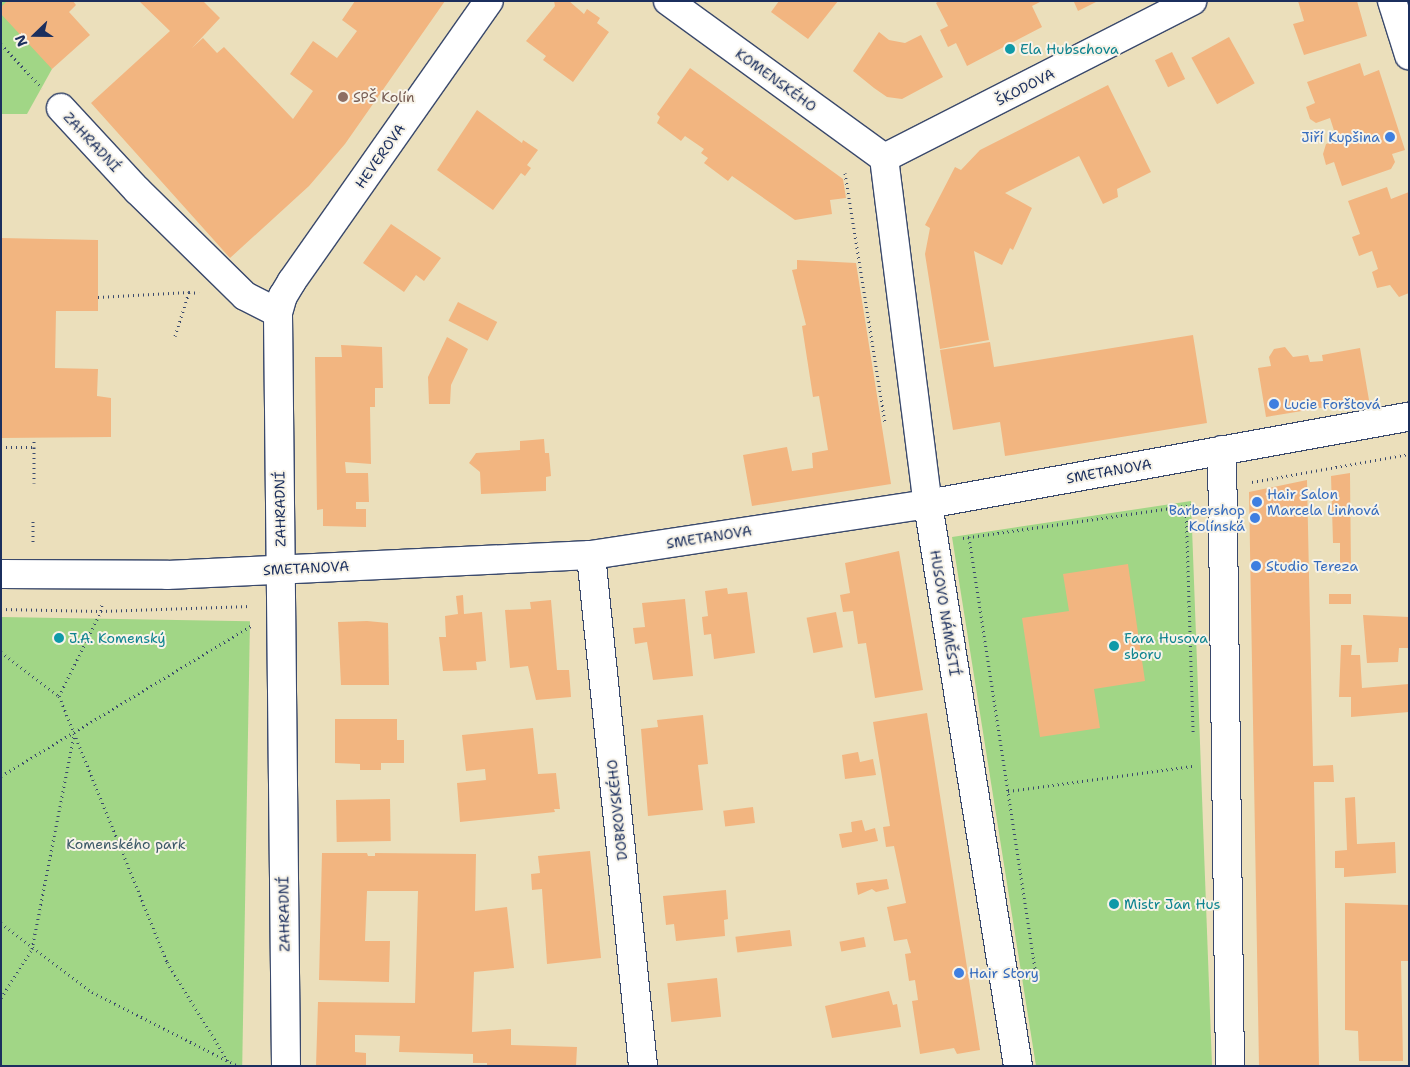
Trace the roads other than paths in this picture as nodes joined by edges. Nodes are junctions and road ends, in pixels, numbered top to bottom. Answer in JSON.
{"nodes":[{"id":1,"x":489,"y":1,"type":"edge"},
{"id":2,"x":668,"y":1,"type":"edge"},
{"id":3,"x":1192,"y":1,"type":"edge"},
{"id":4,"x":1392,"y":1,"type":"edge"},
{"id":5,"x":1409,"y":55,"type":"edge"},
{"id":6,"x":61,"y":108,"type":"road end"},
{"id":7,"x":884,"y":158,"type":"junction"},
{"id":8,"x":278,"y":313,"type":"junction"},
{"id":9,"x":1409,"y":417,"type":"edge"},
{"id":10,"x":1222,"y":450,"type":"junction"},
{"id":11,"x":928,"y":504,"type":"junction"},
{"id":12,"x":591,"y":555,"type":"junction"},
{"id":13,"x":281,"y":570,"type":"junction"},
{"id":14,"x":1,"y":574,"type":"edge"},
{"id":15,"x":286,"y":1066,"type":"edge"},
{"id":16,"x":642,"y":1066,"type":"edge"},
{"id":17,"x":1018,"y":1066,"type":"edge"},
{"id":18,"x":1230,"y":1066,"type":"edge"}],
"edges":[{"from":1,"to":8,"type":"street","name":"HEVEROVA"},
{"from":2,"to":7,"type":"street","name":"KOMENSKÉHO"},
{"from":3,"to":7,"type":"street","name":"ŠKODOVA"},
{"from":4,"to":5,"type":"street"},
{"from":6,"to":8,"type":"street","name":"ZAHRADNÍ"},
{"from":7,"to":11,"type":"street","name":"HUSOVO NÁMĚSTÍ"},
{"from":8,"to":13,"type":"street","name":"ZAHRADNÍ"},
{"from":9,"to":10,"type":"street","name":"SMETANOVA"},
{"from":10,"to":11,"type":"street","name":"SMETANOVA"},
{"from":10,"to":18,"type":"street"},
{"from":11,"to":12,"type":"street","name":"SMETANOVA"},
{"from":11,"to":17,"type":"street","name":"HUSOVO NÁMĚSTÍ"},
{"from":12,"to":13,"type":"street","name":"SMETANOVA"},
{"from":12,"to":16,"type":"street","name":"DOBROVSKÉHO"},
{"from":13,"to":14,"type":"street","name":"SMETANOVA"},
{"from":13,"to":15,"type":"street","name":"ZAHRADNÍ"}]}
